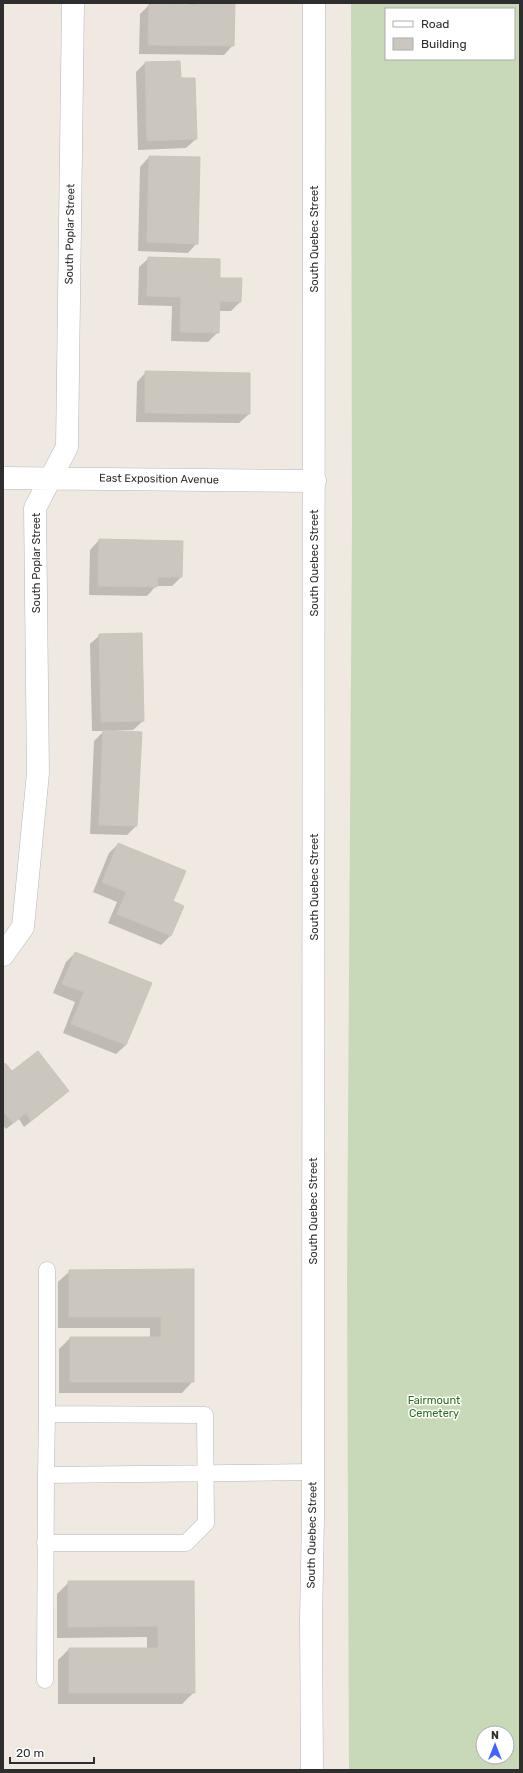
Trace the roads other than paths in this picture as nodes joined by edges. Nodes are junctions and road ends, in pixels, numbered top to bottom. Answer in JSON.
{"nodes":[{"id":1,"x":73,"y":3,"type":"edge"},
{"id":2,"x":314,"y":3,"type":"edge"},
{"id":3,"x":3,"y":478,"type":"edge"},
{"id":4,"x":52,"y":478,"type":"junction"},
{"id":5,"x":315,"y":481,"type":"junction"},
{"id":6,"x":3,"y":955,"type":"edge"},
{"id":7,"x":47,"y":1270,"type":"dead end"},
{"id":8,"x":47,"y":1414,"type":"junction"},
{"id":9,"x":313,"y":1472,"type":"junction"},
{"id":10,"x":206,"y":1473,"type":"junction"},
{"id":11,"x":46,"y":1475,"type":"junction"},
{"id":12,"x":45,"y":1543,"type":"junction"},
{"id":13,"x":45,"y":1680,"type":"dead end"},
{"id":14,"x":312,"y":1770,"type":"edge"}],
"edges":[{"from":1,"to":4,"type":"main road","name":"South Poplar Street"},
{"from":2,"to":5,"type":"main road","name":"South Quebec Street"},
{"from":3,"to":4,"type":"main road","name":"East Exposition Avenue"},
{"from":4,"to":5,"type":"main road","name":"East Exposition Avenue"},
{"from":4,"to":6,"type":"main road","name":"South Poplar Street"},
{"from":5,"to":9,"type":"main road","name":"South Quebec Street"},
{"from":7,"to":8,"type":"lane"},
{"from":8,"to":10,"type":"lane"},
{"from":8,"to":11,"type":"lane"},
{"from":9,"to":10,"type":"lane"},
{"from":9,"to":14,"type":"main road","name":"South Quebec Street"},
{"from":10,"to":11,"type":"lane"},
{"from":10,"to":12,"type":"lane"},
{"from":11,"to":12,"type":"lane"},
{"from":12,"to":13,"type":"lane"}]}
